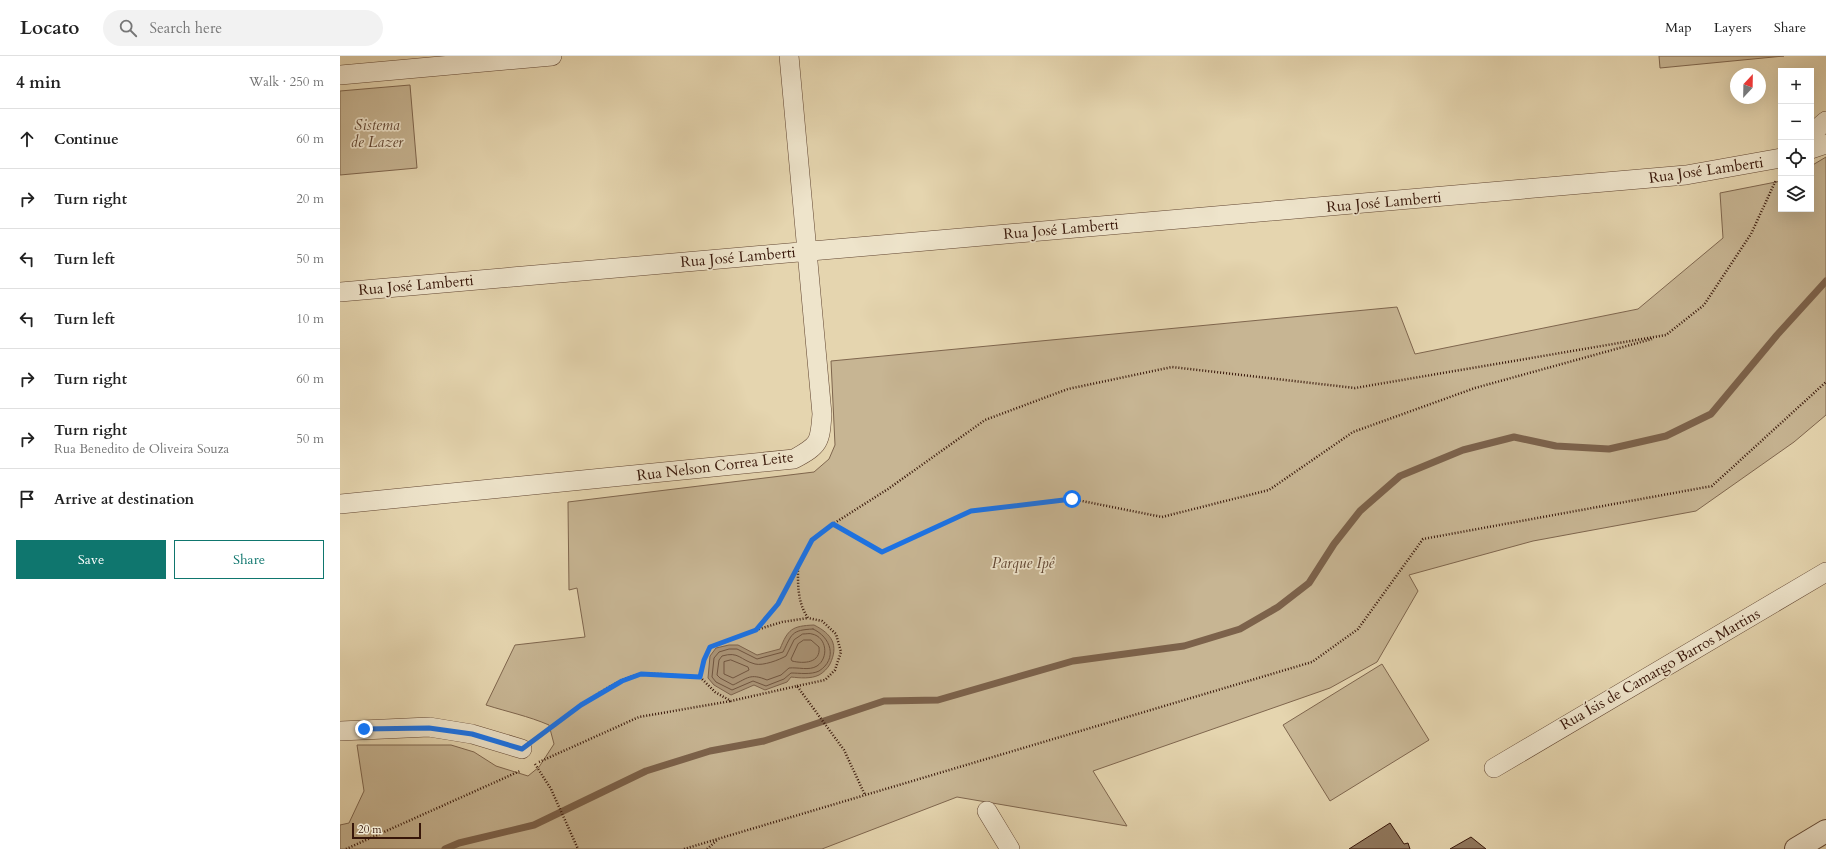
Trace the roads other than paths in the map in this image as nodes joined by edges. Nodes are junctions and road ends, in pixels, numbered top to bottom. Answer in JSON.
{"nodes":[{"id":1,"x":552,"y":56,"type":"edge"},
{"id":2,"x":789,"y":56,"type":"edge"},
{"id":3,"x":340,"y":75,"type":"edge"},
{"id":4,"x":1826,"y":121,"type":"edge"},
{"id":5,"x":1814,"y":131,"type":"edge"},
{"id":6,"x":1826,"y":144,"type":"edge"},
{"id":7,"x":1814,"y":148,"type":"edge"},
{"id":8,"x":1778,"y":159,"type":"edge"},
{"id":9,"x":806,"y":251,"type":"junction"},
{"id":10,"x":340,"y":292,"type":"edge"},
{"id":11,"x":340,"y":504,"type":"edge"},
{"id":12,"x":1826,"y":572,"type":"edge"},
{"id":13,"x":340,"y":731,"type":"edge"},
{"id":14,"x":522,"y":749,"type":"road end"},
{"id":15,"x":1494,"y":768,"type":"dead end"},
{"id":16,"x":987,"y":811,"type":"dead end"},
{"id":17,"x":1826,"y":831,"type":"edge"},
{"id":18,"x":1010,"y":849,"type":"edge"},
{"id":19,"x":1796,"y":849,"type":"edge"}],
"edges":[{"from":1,"to":3,"type":"street"},
{"from":2,"to":9,"type":"street","name":"Rua Nelson Correa Leite"},
{"from":4,"to":5,"type":"street"},
{"from":6,"to":7,"type":"street"},
{"from":8,"to":9,"type":"street","name":"Rua José Lamberti"},
{"from":9,"to":10,"type":"street","name":"Rua José Lamberti"},
{"from":9,"to":11,"type":"street","name":"Rua Nelson Correa Leite"},
{"from":12,"to":15,"type":"street","name":"Rua Ísis de Camargo Barros Martins"},
{"from":13,"to":14,"type":"street"},
{"from":16,"to":18,"type":"street"},
{"from":17,"to":19,"type":"street"}]}
